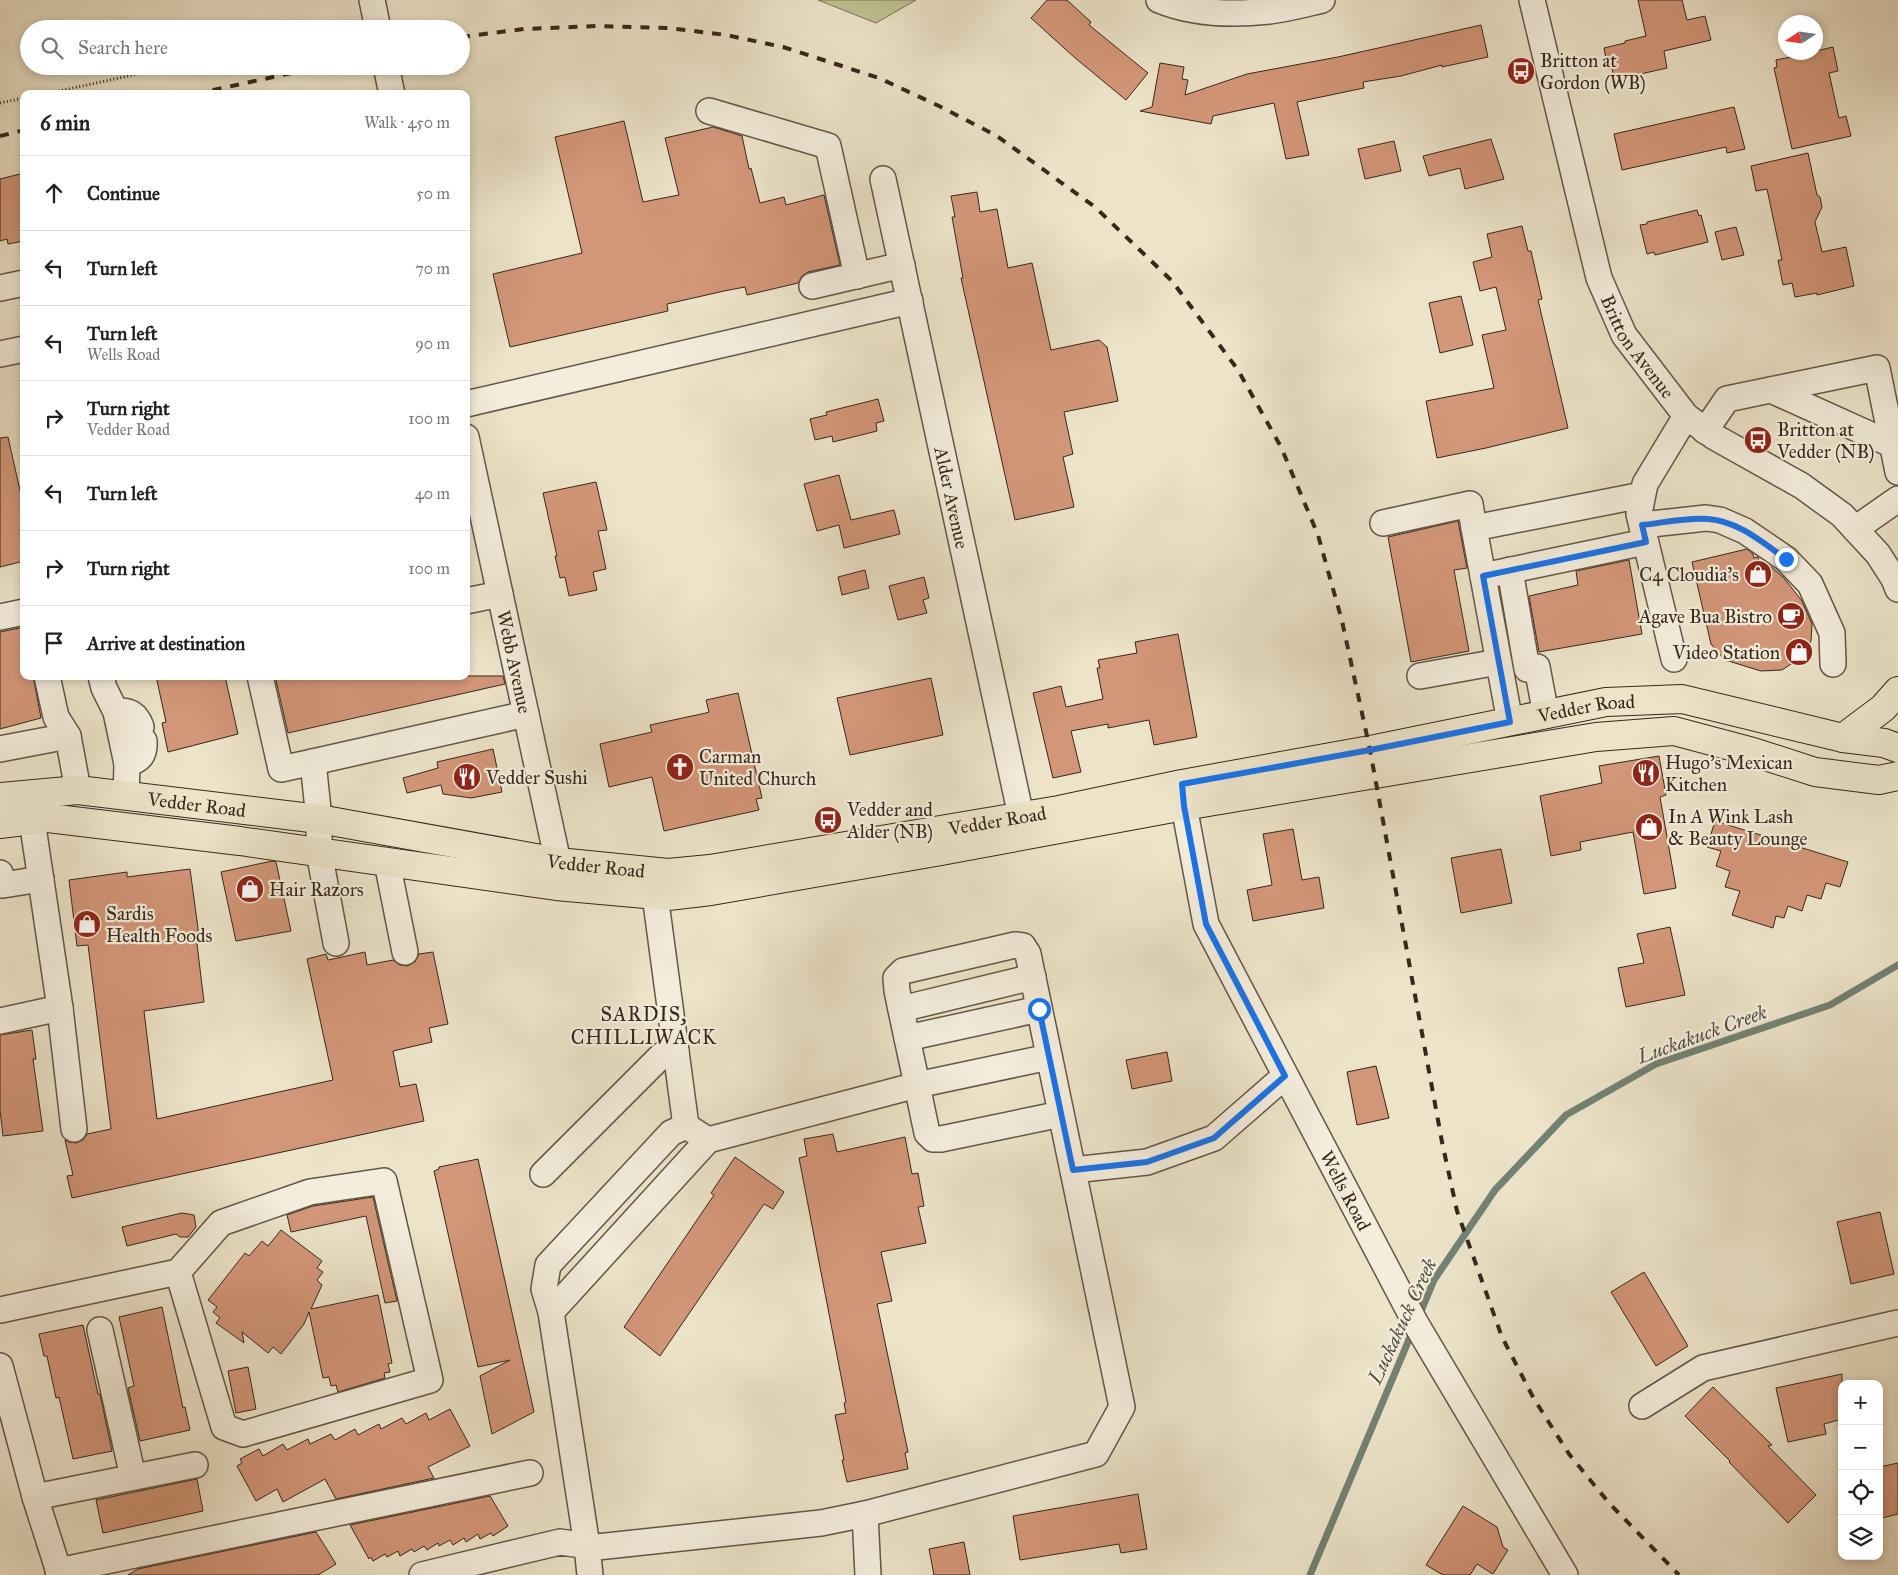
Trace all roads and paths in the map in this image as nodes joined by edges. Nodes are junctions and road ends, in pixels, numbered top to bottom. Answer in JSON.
{"nodes":[{"id":1,"x":372,"y":0,"type":"edge"},
{"id":2,"x":1159,"y":0,"type":"edge"},
{"id":3,"x":1322,"y":0,"type":"edge"},
{"id":4,"x":1532,"y":0,"type":"edge"},
{"id":5,"x":376,"y":20,"type":"edge"},
{"id":6,"x":133,"y":75,"type":"edge"},
{"id":7,"x":388,"y":75,"type":"edge"},
{"id":8,"x":64,"y":90,"type":"edge"},
{"id":9,"x":391,"y":90,"type":"edge"},
{"id":10,"x":20,"y":99,"type":"edge"},
{"id":11,"x":0,"y":103,"type":"edge"},
{"id":12,"x":709,"y":111,"type":"dead end"},
{"id":13,"x":884,"y":179,"type":"dead end"},
{"id":14,"x":902,"y":265,"type":"junction"},
{"id":15,"x":857,"y":276,"type":"junction"},
{"id":16,"x":20,"y":284,"type":"edge"},
{"id":17,"x":812,"y":286,"type":"dead end"},
{"id":18,"x":0,"y":288,"type":"edge"},
{"id":19,"x":910,"y":302,"type":"junction"},
{"id":20,"x":20,"y":350,"type":"edge"},
{"id":21,"x":0,"y":354,"type":"edge"},
{"id":22,"x":1772,"y":390,"type":"junction"},
{"id":23,"x":470,"y":403,"type":"edge"},
{"id":24,"x":1696,"y":423,"type":"junction"},
{"id":25,"x":1893,"y":445,"type":"junction"},
{"id":26,"x":470,"y":455,"type":"edge"},
{"id":27,"x":1898,"y":472,"type":"edge"},
{"id":28,"x":1642,"y":495,"type":"junction"},
{"id":29,"x":1898,"y":499,"type":"edge"},
{"id":30,"x":1383,"y":523,"type":"dead end"},
{"id":31,"x":1474,"y":528,"type":"junction"},
{"id":32,"x":1855,"y":529,"type":"junction"},
{"id":33,"x":1644,"y":533,"type":"junction"},
{"id":34,"x":1892,"y":560,"type":"edge"},
{"id":35,"x":1510,"y":570,"type":"junction"},
{"id":36,"x":1483,"y":576,"type":"junction"},
{"id":37,"x":1898,"y":589,"type":"edge"},
{"id":38,"x":500,"y":594,"type":"junction"},
{"id":39,"x":470,"y":600,"type":"edge"},
{"id":40,"x":20,"y":613,"type":"edge"},
{"id":41,"x":0,"y":618,"type":"edge"},
{"id":42,"x":1674,"y":659,"type":"dead end"},
{"id":43,"x":1498,"y":662,"type":"junction"},
{"id":44,"x":1833,"y":664,"type":"dead end"},
{"id":45,"x":1420,"y":676,"type":"dead end"},
{"id":46,"x":48,"y":680,"type":"edge"},
{"id":47,"x":102,"y":680,"type":"edge"},
{"id":48,"x":261,"y":680,"type":"edge"},
{"id":49,"x":1898,"y":691,"type":"edge"},
{"id":50,"x":116,"y":712,"type":"junction"},
{"id":51,"x":526,"y":714,"type":"junction"},
{"id":52,"x":1546,"y":715,"type":"junction"},
{"id":53,"x":1510,"y":722,"type":"junction"},
{"id":54,"x":68,"y":736,"type":"junction"},
{"id":55,"x":1843,"y":738,"type":"junction"},
{"id":56,"x":0,"y":748,"type":"edge"},
{"id":57,"x":1898,"y":748,"type":"edge"},
{"id":58,"x":312,"y":762,"type":"junction"},
{"id":59,"x":127,"y":764,"type":"junction"},
{"id":60,"x":1898,"y":776,"type":"edge"},
{"id":61,"x":78,"y":790,"type":"junction"},
{"id":62,"x":1183,"y":795,"type":"junction"},
{"id":63,"x":126,"y":796,"type":"junction"},
{"id":64,"x":0,"y":797,"type":"edge"},
{"id":65,"x":1021,"y":816,"type":"junction"},
{"id":66,"x":319,"y":819,"type":"junction"},
{"id":67,"x":32,"y":820,"type":"junction"},
{"id":68,"x":0,"y":824,"type":"edge"},
{"id":69,"x":319,"y":852,"type":"junction"},
{"id":70,"x":387,"y":862,"type":"junction"},
{"id":71,"x":0,"y":873,"type":"edge"},
{"id":72,"x":557,"y":874,"type":"junction"},
{"id":73,"x":41,"y":879,"type":"junction"},
{"id":74,"x":655,"y":883,"type":"junction"},
{"id":75,"x":336,"y":943,"type":"dead end"},
{"id":76,"x":405,"y":952,"type":"dead end"},
{"id":77,"x":1032,"y":978,"type":"junction"},
{"id":78,"x":60,"y":1008,"type":"junction"},
{"id":79,"x":1039,"y":1009,"type":"junction"},
{"id":80,"x":900,"y":1010,"type":"junction"},
{"id":81,"x":0,"y":1021,"type":"edge"},
{"id":82,"x":907,"y":1038,"type":"junction"},
{"id":83,"x":676,"y":1051,"type":"junction"},
{"id":84,"x":1049,"y":1057,"type":"junction"},
{"id":85,"x":1285,"y":1076,"type":"junction"},
{"id":86,"x":917,"y":1085,"type":"junction"},
{"id":87,"x":1061,"y":1114,"type":"junction"},
{"id":88,"x":686,"y":1126,"type":"junction"},
{"id":89,"x":74,"y":1129,"type":"dead end"},
{"id":90,"x":708,"y":1140,"type":"junction"},
{"id":91,"x":1073,"y":1170,"type":"junction"},
{"id":92,"x":543,"y":1174,"type":"dead end"},
{"id":93,"x":178,"y":1272,"type":"junction"},
{"id":94,"x":0,"y":1310,"type":"edge"},
{"id":95,"x":551,"y":1312,"type":"junction"},
{"id":96,"x":1898,"y":1323,"type":"edge"},
{"id":97,"x":100,"y":1330,"type":"dead end"},
{"id":98,"x":0,"y":1366,"type":"edge"},
{"id":99,"x":1642,"y":1406,"type":"dead end"},
{"id":100,"x":195,"y":1465,"type":"dead end"},
{"id":101,"x":530,"y":1473,"type":"dead end"},
{"id":102,"x":133,"y":1477,"type":"junction"},
{"id":103,"x":34,"y":1497,"type":"junction"},
{"id":104,"x":865,"y":1514,"type":"junction"},
{"id":105,"x":587,"y":1546,"type":"junction"},
{"id":106,"x":59,"y":1573,"type":"edge"},
{"id":107,"x":422,"y":1575,"type":"edge"},
{"id":108,"x":590,"y":1575,"type":"edge"},
{"id":109,"x":868,"y":1575,"type":"edge"},
{"id":110,"x":1565,"y":1575,"type":"edge"}],
"edges":[{"from":1,"to":5,"type":"street"},
{"from":2,"to":3,"type":"street"},
{"from":4,"to":24,"type":"street","name":"Britton Avenue"},
{"from":6,"to":8,"type":"path"},
{"from":7,"to":9,"type":"street"},
{"from":10,"to":11,"type":"path"},
{"from":12,"to":15,"type":"street"},
{"from":13,"to":14,"type":"street","name":"Alder Avenue"},
{"from":14,"to":15,"type":"street"},
{"from":14,"to":19,"type":"street","name":"Alder Avenue"},
{"from":15,"to":17,"type":"street"},
{"from":16,"to":18,"type":"street"},
{"from":19,"to":23,"type":"street"},
{"from":19,"to":65,"type":"street","name":"Alder Avenue"},
{"from":20,"to":21,"type":"street"},
{"from":22,"to":24,"type":"street"},
{"from":22,"to":25,"type":"street"},
{"from":22,"to":25,"type":"street"},
{"from":24,"to":28,"type":"street"},
{"from":24,"to":32,"type":"street","name":"Britton Avenue"},
{"from":25,"to":27,"type":"street"},
{"from":26,"to":38,"type":"street","name":"Webb Avenue"},
{"from":28,"to":31,"type":"street"},
{"from":28,"to":33,"type":"street"},
{"from":29,"to":32,"type":"street"},
{"from":30,"to":31,"type":"street"},
{"from":31,"to":36,"type":"street"},
{"from":32,"to":34,"type":"street","name":"Britton Avenue"},
{"from":33,"to":35,"type":"street"},
{"from":33,"to":42,"type":"street"},
{"from":33,"to":44,"type":"street"},
{"from":34,"to":37,"type":"street","name":"Britton Avenue"},
{"from":35,"to":36,"type":"street"},
{"from":35,"to":52,"type":"street"},
{"from":36,"to":43,"type":"street"},
{"from":38,"to":39,"type":"street"},
{"from":38,"to":51,"type":"street","name":"Webb Avenue"},
{"from":40,"to":41,"type":"street"},
{"from":43,"to":45,"type":"street"},
{"from":43,"to":53,"type":"street"},
{"from":46,"to":54,"type":"street"},
{"from":47,"to":50,"type":"street"},
{"from":48,"to":58,"type":"street"},
{"from":49,"to":55,"type":"main road"},
{"from":50,"to":59,"type":"street"},
{"from":50,"to":59,"type":"street"},
{"from":51,"to":58,"type":"street"},
{"from":51,"to":72,"type":"street","name":"Webb Avenue"},
{"from":52,"to":53,"type":"main road","name":"Vedder Road"},
{"from":52,"to":55,"type":"main road","name":"Vedder Road"},
{"from":53,"to":62,"type":"main road","name":"Vedder Road"},
{"from":54,"to":56,"type":"street"},
{"from":54,"to":61,"type":"street"},
{"from":55,"to":57,"type":"main road","name":"Vedder Road"},
{"from":58,"to":66,"type":"street"},
{"from":59,"to":63,"type":"street"},
{"from":60,"to":62,"type":"main road","name":"Vedder Road"},
{"from":61,"to":63,"type":"main road","name":"Vedder Road"},
{"from":61,"to":64,"type":"main road","name":"Vedder Road"},
{"from":62,"to":65,"type":"main road","name":"Vedder Road"},
{"from":62,"to":74,"type":"main road","name":"Vedder Road"},
{"from":62,"to":85,"type":"street","name":"Wells Road"},
{"from":63,"to":66,"type":"main road","name":"Vedder Road"},
{"from":65,"to":74,"type":"main road","name":"Vedder Road"},
{"from":66,"to":69,"type":"street"},
{"from":66,"to":72,"type":"main road","name":"Vedder Road"},
{"from":67,"to":68,"type":"main road","name":"Vedder Road"},
{"from":67,"to":69,"type":"main road","name":"Vedder Road"},
{"from":67,"to":73,"type":"street"},
{"from":69,"to":70,"type":"main road","name":"Vedder Road"},
{"from":69,"to":75,"type":"street"},
{"from":70,"to":72,"type":"main road","name":"Vedder Road"},
{"from":70,"to":76,"type":"street"},
{"from":71,"to":73,"type":"street"},
{"from":72,"to":74,"type":"main road","name":"Vedder Road"},
{"from":73,"to":78,"type":"street"},
{"from":74,"to":83,"type":"street"},
{"from":77,"to":79,"type":"street"},
{"from":77,"to":80,"type":"street"},
{"from":77,"to":80,"type":"street"},
{"from":78,"to":81,"type":"street"},
{"from":78,"to":89,"type":"street"},
{"from":79,"to":82,"type":"street"},
{"from":79,"to":84,"type":"street"},
{"from":80,"to":82,"type":"street"},
{"from":82,"to":86,"type":"street"},
{"from":83,"to":88,"type":"street"},
{"from":83,"to":92,"type":"street"},
{"from":84,"to":86,"type":"street"},
{"from":84,"to":87,"type":"street"},
{"from":85,"to":91,"type":"street"},
{"from":85,"to":110,"type":"street","name":"Wells Road"},
{"from":86,"to":87,"type":"street"},
{"from":86,"to":90,"type":"street"},
{"from":87,"to":91,"type":"street"},
{"from":88,"to":90,"type":"street"},
{"from":88,"to":95,"type":"street"},
{"from":90,"to":95,"type":"street"},
{"from":91,"to":104,"type":"street"},
{"from":93,"to":93,"type":"street"},
{"from":93,"to":94,"type":"street"},
{"from":95,"to":105,"type":"street"},
{"from":96,"to":99,"type":"street"},
{"from":97,"to":102,"type":"street"},
{"from":98,"to":103,"type":"street"},
{"from":100,"to":102,"type":"street"},
{"from":101,"to":106,"type":"street"},
{"from":102,"to":103,"type":"street"},
{"from":103,"to":106,"type":"street"},
{"from":104,"to":105,"type":"street"},
{"from":104,"to":109,"type":"street"},
{"from":105,"to":107,"type":"street"},
{"from":105,"to":108,"type":"street"}]}
